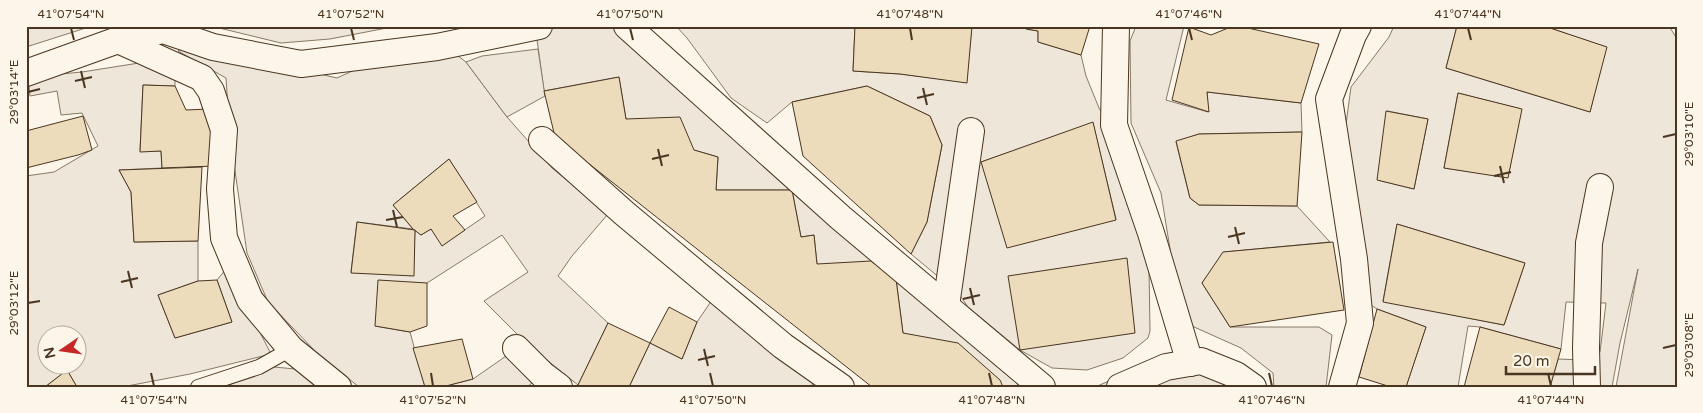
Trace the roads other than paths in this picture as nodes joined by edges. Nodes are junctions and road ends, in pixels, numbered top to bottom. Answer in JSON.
{"nodes":[{"id":1,"x":539,"y":26,"type":"edge"},
{"id":2,"x":627,"y":26,"type":"edge"},
{"id":3,"x":1116,"y":26,"type":"edge"},
{"id":4,"x":1358,"y":26,"type":"edge"},
{"id":5,"x":118,"y":40,"type":"junction"},
{"id":6,"x":26,"y":73,"type":"edge"},
{"id":7,"x":971,"y":131,"type":"dead end"},
{"id":8,"x":542,"y":140,"type":"dead end"},
{"id":9,"x":1600,"y":187,"type":"dead end"},
{"id":10,"x":946,"y":306,"type":"junction"},
{"id":11,"x":516,"y":348,"type":"dead end"},
{"id":12,"x":291,"y":349,"type":"junction"},
{"id":13,"x":1190,"y":363,"type":"junction"},
{"id":14,"x":198,"y":387,"type":"edge"},
{"id":15,"x":338,"y":387,"type":"edge"},
{"id":16,"x":559,"y":387,"type":"edge"},
{"id":17,"x":842,"y":387,"type":"edge"},
{"id":18,"x":1042,"y":387,"type":"edge"},
{"id":19,"x":1120,"y":387,"type":"edge"},
{"id":20,"x":1253,"y":387,"type":"edge"},
{"id":21,"x":1342,"y":387,"type":"edge"},
{"id":22,"x":1587,"y":387,"type":"edge"}],
"edges":[{"from":1,"to":5,"type":"street"},
{"from":2,"to":10,"type":"street"},
{"from":3,"to":13,"type":"street"},
{"from":4,"to":21,"type":"street"},
{"from":5,"to":6,"type":"street"},
{"from":5,"to":12,"type":"street"},
{"from":7,"to":10,"type":"street"},
{"from":8,"to":17,"type":"street"},
{"from":9,"to":22,"type":"street"},
{"from":10,"to":18,"type":"street"},
{"from":11,"to":16,"type":"street"},
{"from":12,"to":14,"type":"lane"},
{"from":12,"to":15,"type":"street"},
{"from":13,"to":19,"type":"street"},
{"from":13,"to":20,"type":"street"}]}
